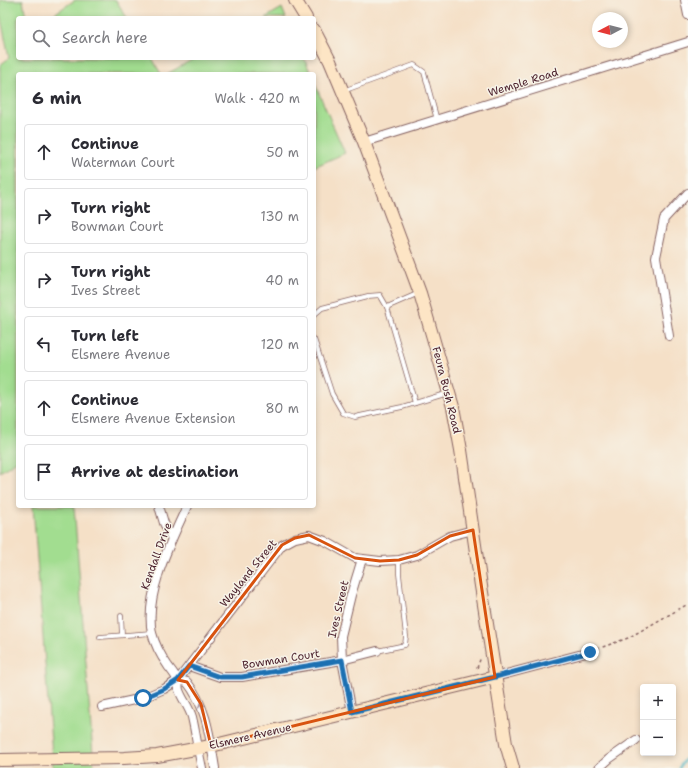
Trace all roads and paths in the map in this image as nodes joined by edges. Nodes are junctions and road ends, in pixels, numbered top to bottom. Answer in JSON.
{"nodes":[{"id":1,"x":295,"y":0,"type":"edge"},
{"id":2,"x":685,"y":0,"type":"edge"},
{"id":3,"x":688,"y":15,"type":"edge"},
{"id":4,"x":305,"y":16,"type":"edge"},
{"id":5,"x":316,"y":34,"type":"edge"},
{"id":6,"x":688,"y":42,"type":"edge"},
{"id":7,"x":342,"y":91,"type":"junction"},
{"id":8,"x":437,"y":120,"type":"junction"},
{"id":9,"x":364,"y":142,"type":"junction"},
{"id":10,"x":688,"y":193,"type":"edge"},
{"id":11,"x":420,"y":293,"type":"junction"},
{"id":12,"x":387,"y":307,"type":"junction"},
{"id":13,"x":316,"y":313,"type":"edge"},
{"id":14,"x":669,"y":336,"type":"dead end"},
{"id":15,"x":316,"y":345,"type":"edge"},
{"id":16,"x":449,"y":393,"type":"junction"},
{"id":17,"x":415,"y":403,"type":"junction"},
{"id":18,"x":160,"y":508,"type":"edge"},
{"id":19,"x":187,"y":508,"type":"edge"},
{"id":20,"x":473,"y":530,"type":"junction"},
{"id":21,"x":172,"y":539,"type":"junction"},
{"id":22,"x":362,"y":559,"type":"junction"},
{"id":23,"x":400,"y":560,"type":"junction"},
{"id":24,"x":688,"y":604,"type":"edge"},
{"id":25,"x":122,"y":616,"type":"dead end"},
{"id":26,"x":152,"y":633,"type":"junction"},
{"id":27,"x":122,"y":635,"type":"junction"},
{"id":28,"x":100,"y":637,"type":"dead end"},
{"id":29,"x":377,"y":651,"type":"joint"},
{"id":30,"x":590,"y":652,"type":"joint"},
{"id":31,"x":342,"y":660,"type":"junction"},
{"id":32,"x":189,"y":666,"type":"junction"},
{"id":33,"x":495,"y":677,"type":"junction"},
{"id":34,"x":178,"y":680,"type":"junction"},
{"id":35,"x":102,"y":706,"type":"dead end"},
{"id":36,"x":352,"y":712,"type":"junction"},
{"id":37,"x":636,"y":740,"type":"dead end"},
{"id":38,"x":211,"y":746,"type":"junction"},
{"id":39,"x":198,"y":748,"type":"junction"},
{"id":40,"x":0,"y":760,"type":"edge"},
{"id":41,"x":202,"y":768,"type":"edge"},
{"id":42,"x":214,"y":768,"type":"edge"},
{"id":43,"x":513,"y":768,"type":"edge"},
{"id":44,"x":599,"y":768,"type":"edge"}],
"edges":[{"from":1,"to":4,"type":"main road"},
{"from":2,"to":3,"type":"street"},
{"from":5,"to":7,"type":"main road","name":"Feura Bush Road"},
{"from":6,"to":8,"type":"street","name":"Wemple Road"},
{"from":7,"to":8,"type":"lane"},
{"from":7,"to":9,"type":"main road","name":"Feura Bush Road"},
{"from":8,"to":9,"type":"street","name":"Wemple Road"},
{"from":9,"to":11,"type":"main road","name":"Feura Bush Road"},
{"from":10,"to":14,"type":"street"},
{"from":11,"to":12,"type":"lane"},
{"from":11,"to":16,"type":"main road","name":"Feura Bush Road"},
{"from":12,"to":13,"type":"lane"},
{"from":12,"to":17,"type":"lane"},
{"from":15,"to":17,"type":"lane"},
{"from":16,"to":17,"type":"lane"},
{"from":16,"to":20,"type":"main road","name":"Feura Bush Road"},
{"from":18,"to":21,"type":"street"},
{"from":19,"to":21,"type":"street","name":"Kendall Drive"},
{"from":20,"to":23,"type":"street","name":"Wayland Street"},
{"from":20,"to":33,"type":"main road","name":"Feura Bush Road"},
{"from":21,"to":26,"type":"street","name":"Kendall Drive"},
{"from":22,"to":23,"type":"street","name":"Wayland Street"},
{"from":22,"to":31,"type":"street","name":"Ives Street"},
{"from":22,"to":32,"type":"street","name":"Wayland Street"},
{"from":23,"to":29,"type":"lane"},
{"from":24,"to":30,"type":"path"},
{"from":25,"to":27,"type":"lane"},
{"from":26,"to":27,"type":"lane"},
{"from":26,"to":34,"type":"street","name":"Kendall Drive"},
{"from":27,"to":28,"type":"lane"},
{"from":29,"to":31,"type":"street","name":"Bowman Court"},
{"from":30,"to":33,"type":"street"},
{"from":31,"to":32,"type":"street","name":"Bowman Court"},
{"from":31,"to":36,"type":"street","name":"Ives Street"},
{"from":32,"to":34,"type":"street","name":"Wayland Street"},
{"from":33,"to":36,"type":"main road","name":"Elsmere Avenue"},
{"from":33,"to":43,"type":"main road","name":"Feura Bush Road"},
{"from":34,"to":35,"type":"street"},
{"from":38,"to":34,"type":"street","name":"Kendall Drive","one_way":true},
{"from":34,"to":39,"type":"street","name":"Kendall Drive"},
{"from":36,"to":38,"type":"main road","name":"Elsmere Avenue"},
{"from":37,"to":44,"type":"street"},
{"from":38,"to":39,"type":"main road","name":"Elsmere Avenue"},
{"from":38,"to":42,"type":"street","name":"Kendall Drive"},
{"from":39,"to":40,"type":"main road","name":"Elsmere Avenue"},
{"from":39,"to":41,"type":"street","name":"Kendall Drive"}]}
